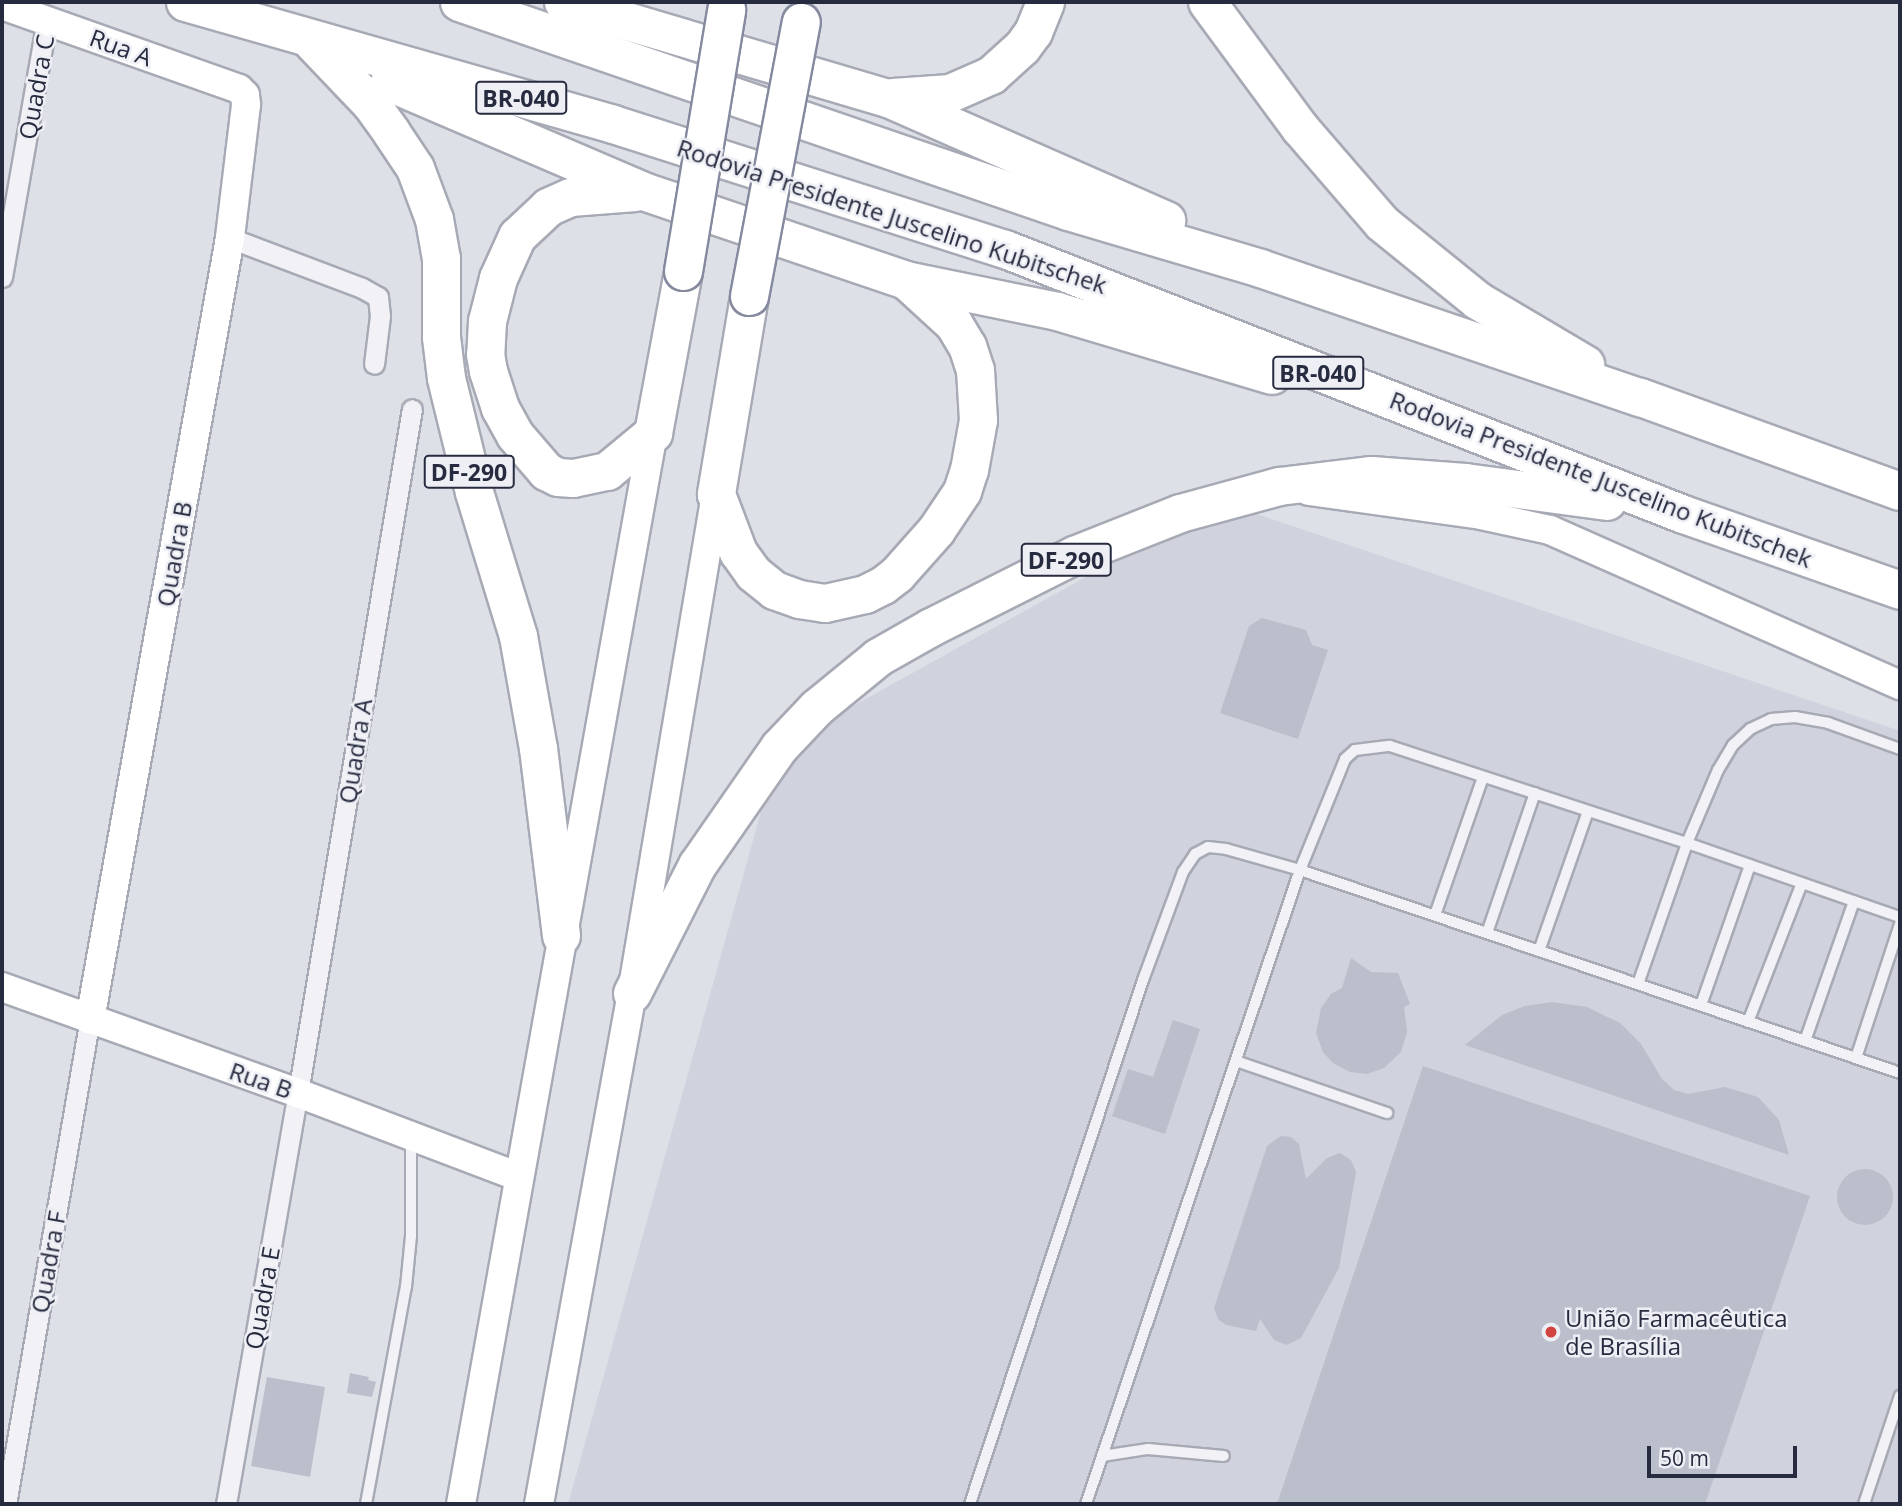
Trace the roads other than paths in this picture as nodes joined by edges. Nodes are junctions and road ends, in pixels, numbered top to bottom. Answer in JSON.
{"nodes":[{"id":1,"x":185,"y":2,"type":"edge"},
{"id":2,"x":459,"y":2,"type":"edge"},
{"id":3,"x":563,"y":2,"type":"edge"},
{"id":4,"x":624,"y":2,"type":"edge"},
{"id":5,"x":1045,"y":2,"type":"edge"},
{"id":6,"x":1207,"y":2,"type":"edge"},
{"id":7,"x":2,"y":5,"type":"edge"},
{"id":8,"x":727,"y":6,"type":"edge"},
{"id":9,"x":803,"y":12,"type":"edge"},
{"id":10,"x":47,"y":20,"type":"junction"},
{"id":11,"x":659,"y":29,"type":"junction"},
{"id":12,"x":310,"y":40,"type":"junction"},
{"id":13,"x":239,"y":89,"type":"joint"},
{"id":14,"x":888,"y":98,"type":"junction"},
{"id":15,"x":643,"y":191,"type":"junction"},
{"id":16,"x":230,"y":238,"type":"junction"},
{"id":17,"x":1260,"y":268,"type":"junction"},
{"id":18,"x":2,"y":277,"type":"edge"},
{"id":19,"x":906,"y":280,"type":"junction"},
{"id":20,"x":374,"y":364,"type":"dead end"},
{"id":21,"x":1351,"y":385,"type":"junction"},
{"id":22,"x":1640,"y":397,"type":"junction"},
{"id":23,"x":412,"y":409,"type":"dead end"},
{"id":24,"x":653,"y":433,"type":"junction"},
{"id":25,"x":1279,"y":486,"type":"junction"},
{"id":26,"x":1900,"y":491,"type":"edge"},
{"id":27,"x":716,"y":494,"type":"junction"},
{"id":28,"x":1683,"y":514,"type":"junction"},
{"id":29,"x":1900,"y":590,"type":"edge"},
{"id":30,"x":1900,"y":685,"type":"edge"},
{"id":31,"x":1900,"y":749,"type":"edge"},
{"id":32,"x":1483,"y":777,"type":"junction"},
{"id":33,"x":1535,"y":793,"type":"junction"},
{"id":34,"x":1588,"y":811,"type":"junction"},
{"id":35,"x":1687,"y":843,"type":"junction"},
{"id":36,"x":1750,"y":865,"type":"junction"},
{"id":37,"x":1300,"y":870,"type":"junction"},
{"id":38,"x":1802,"y":883,"type":"junction"},
{"id":39,"x":1854,"y":901,"type":"junction"},
{"id":40,"x":1435,"y":915,"type":"junction"},
{"id":41,"x":1900,"y":917,"type":"edge"},
{"id":42,"x":1900,"y":924,"type":"edge"},
{"id":43,"x":1487,"y":933,"type":"junction"},
{"id":44,"x":561,"y":936,"type":"junction"},
{"id":45,"x":1539,"y":951,"type":"junction"},
{"id":46,"x":1638,"y":984,"type":"junction"},
{"id":47,"x":2,"y":987,"type":"edge"},
{"id":48,"x":632,"y":993,"type":"junction"},
{"id":49,"x":1701,"y":1006,"type":"junction"},
{"id":50,"x":90,"y":1020,"type":"junction"},
{"id":51,"x":1748,"y":1022,"type":"junction"},
{"id":52,"x":1805,"y":1041,"type":"junction"},
{"id":53,"x":1856,"y":1058,"type":"junction"},
{"id":54,"x":1236,"y":1061,"type":"junction"},
{"id":55,"x":1900,"y":1073,"type":"edge"},
{"id":56,"x":298,"y":1093,"type":"junction"},
{"id":57,"x":1387,"y":1113,"type":"dead end"},
{"id":58,"x":411,"y":1135,"type":"junction"},
{"id":59,"x":519,"y":1177,"type":"junction"},
{"id":60,"x":1900,"y":1396,"type":"edge"},
{"id":61,"x":1102,"y":1456,"type":"junction"},
{"id":62,"x":1224,"y":1456,"type":"dead end"},
{"id":63,"x":6,"y":1504,"type":"edge"},
{"id":64,"x":226,"y":1504,"type":"edge"},
{"id":65,"x":366,"y":1504,"type":"edge"},
{"id":66,"x":461,"y":1504,"type":"edge"},
{"id":67,"x":539,"y":1504,"type":"edge"},
{"id":68,"x":970,"y":1504,"type":"edge"},
{"id":69,"x":1086,"y":1504,"type":"edge"},
{"id":70,"x":1864,"y":1504,"type":"edge"}],
"edges":[{"from":1,"to":12,"type":"highway","name":"Rodovia Presidente Juscelino Kubitschek","number":"BR-040"},
{"from":2,"to":17,"type":"highway"},
{"from":3,"to":11,"type":"highway"},
{"from":4,"to":11,"type":"highway"},
{"from":5,"to":14,"type":"highway"},
{"from":6,"to":22,"type":"highway"},
{"from":7,"to":10,"type":"street","name":"Rua A"},
{"from":8,"to":24,"type":"highway","number":"DF-290","bridge":true},
{"from":9,"to":27,"type":"highway","number":"DF-290","bridge":true},
{"from":10,"to":13,"type":"street","name":"Rua A"},
{"from":10,"to":18,"type":"street","name":"Quadra C"},
{"from":11,"to":14,"type":"highway"},
{"from":12,"to":15,"type":"highway"},
{"from":12,"to":21,"type":"highway","name":"Rodovia Presidente Juscelino Kubitschek","number":"BR-040"},
{"from":12,"to":44,"type":"highway","number":"DF-290"},
{"from":13,"to":16,"type":"street","name":"Quadra B"},
{"from":14,"to":17,"type":"highway"},
{"from":15,"to":19,"type":"highway"},
{"from":15,"to":24,"type":"highway","number":"DF-290"},
{"from":16,"to":20,"type":"street"},
{"from":16,"to":50,"type":"street","name":"Quadra B"},
{"from":17,"to":22,"type":"highway"},
{"from":19,"to":21,"type":"highway"},
{"from":19,"to":27,"type":"highway"},
{"from":21,"to":28,"type":"highway","name":"Rodovia Presidente Juscelino Kubitschek","number":"BR-040"},
{"from":22,"to":26,"type":"highway"},
{"from":23,"to":56,"type":"street","name":"Quadra A"},
{"from":24,"to":44,"type":"street","number":"DF-290"},
{"from":25,"to":28,"type":"highway","number":"DF-290"},
{"from":25,"to":30,"type":"street"},
{"from":25,"to":48,"type":"highway","number":"DF-290"},
{"from":27,"to":48,"type":"street","number":"DF-290"},
{"from":28,"to":29,"type":"highway","name":"Rodovia Presidente Juscelino Kubitschek","number":"BR-040"},
{"from":31,"to":35,"type":"lane"},
{"from":32,"to":33,"type":"lane"},
{"from":32,"to":37,"type":"lane"},
{"from":32,"to":40,"type":"lane"},
{"from":33,"to":34,"type":"lane"},
{"from":33,"to":43,"type":"lane"},
{"from":34,"to":35,"type":"lane"},
{"from":34,"to":45,"type":"lane"},
{"from":35,"to":36,"type":"lane"},
{"from":35,"to":46,"type":"lane"},
{"from":36,"to":38,"type":"lane"},
{"from":36,"to":49,"type":"lane"},
{"from":37,"to":40,"type":"lane"},
{"from":37,"to":54,"type":"lane"},
{"from":37,"to":68,"type":"lane"},
{"from":38,"to":39,"type":"lane"},
{"from":38,"to":51,"type":"lane"},
{"from":39,"to":41,"type":"lane"},
{"from":39,"to":52,"type":"lane"},
{"from":40,"to":43,"type":"lane"},
{"from":42,"to":53,"type":"lane"},
{"from":43,"to":45,"type":"lane"},
{"from":44,"to":59,"type":"street","number":"DF-290"},
{"from":45,"to":46,"type":"lane"},
{"from":46,"to":49,"type":"lane"},
{"from":47,"to":50,"type":"street","name":"Rua B"},
{"from":48,"to":67,"type":"street","number":"DF-290"},
{"from":49,"to":51,"type":"lane"},
{"from":50,"to":56,"type":"street","name":"Rua B"},
{"from":50,"to":63,"type":"street","name":"Quadra F"},
{"from":51,"to":52,"type":"lane"},
{"from":52,"to":53,"type":"lane"},
{"from":53,"to":55,"type":"lane"},
{"from":54,"to":57,"type":"lane"},
{"from":54,"to":61,"type":"lane"},
{"from":56,"to":58,"type":"street","name":"Rua B"},
{"from":56,"to":64,"type":"street","name":"Quadra E"},
{"from":58,"to":59,"type":"street","name":"Rua B"},
{"from":58,"to":65,"type":"lane"},
{"from":59,"to":66,"type":"street","number":"DF-290"},
{"from":60,"to":70,"type":"lane"},
{"from":61,"to":62,"type":"lane"},
{"from":61,"to":69,"type":"lane"}]}
